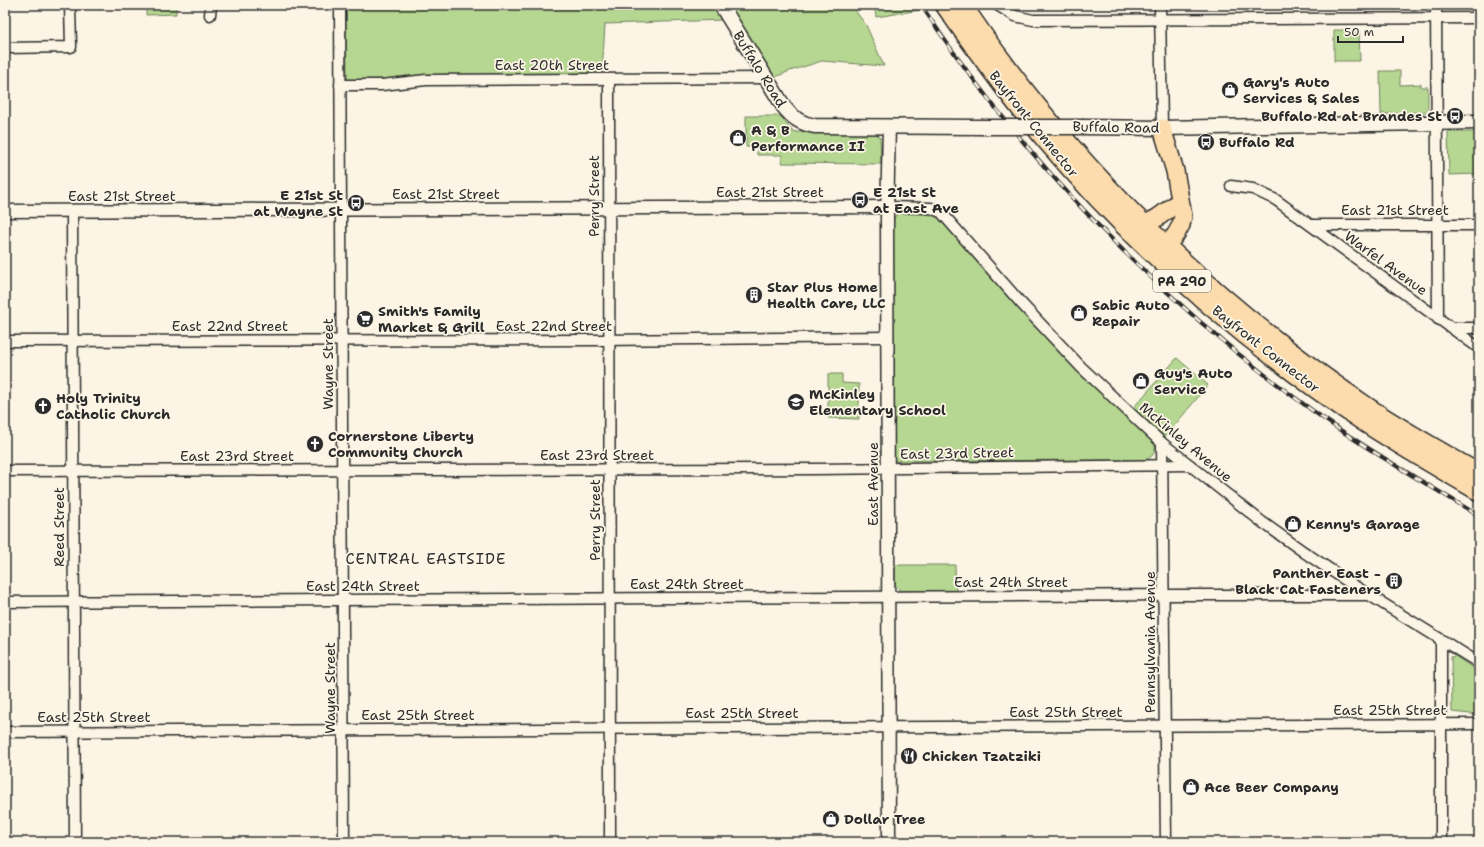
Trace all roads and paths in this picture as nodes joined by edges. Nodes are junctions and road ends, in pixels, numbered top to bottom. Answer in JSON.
{"nodes":[{"id":1,"x":70,"y":5,"type":"edge"},
{"id":2,"x":340,"y":5,"type":"edge"},
{"id":3,"x":721,"y":5,"type":"edge"},
{"id":4,"x":944,"y":5,"type":"edge"},
{"id":5,"x":963,"y":5,"type":"edge"},
{"id":6,"x":997,"y":5,"type":"edge"},
{"id":7,"x":1160,"y":5,"type":"edge"},
{"id":8,"x":1436,"y":5,"type":"edge"},
{"id":9,"x":1436,"y":18,"type":"junction"},
{"id":10,"x":1479,"y":18,"type":"edge"},
{"id":11,"x":1160,"y":20,"type":"junction"},
{"id":12,"x":5,"y":48,"type":"edge"},
{"id":13,"x":766,"y":78,"type":"junction"},
{"id":14,"x":608,"y":79,"type":"junction"},
{"id":15,"x":340,"y":85,"type":"junction"},
{"id":16,"x":1437,"y":122,"type":"junction"},
{"id":17,"x":1479,"y":122,"type":"edge"},
{"id":18,"x":889,"y":126,"type":"junction"},
{"id":19,"x":1162,"y":128,"type":"junction"},
{"id":20,"x":1231,"y":186,"type":"dead end"},
{"id":21,"x":1180,"y":201,"type":"junction"},
{"id":22,"x":887,"y":207,"type":"junction"},
{"id":23,"x":608,"y":208,"type":"junction"},
{"id":24,"x":341,"y":209,"type":"junction"},
{"id":25,"x":5,"y":211,"type":"edge"},
{"id":26,"x":72,"y":211,"type":"junction"},
{"id":27,"x":1145,"y":224,"type":"junction"},
{"id":28,"x":1311,"y":225,"type":"junction"},
{"id":29,"x":1438,"y":225,"type":"junction"},
{"id":30,"x":1479,"y":225,"type":"edge"},
{"id":31,"x":1162,"y":252,"type":"junction"},
{"id":32,"x":1438,"y":319,"type":"junction"},
{"id":33,"x":1452,"y":328,"type":"junction"},
{"id":34,"x":1479,"y":328,"type":"edge"},
{"id":35,"x":888,"y":337,"type":"junction"},
{"id":36,"x":342,"y":340,"type":"junction"},
{"id":37,"x":608,"y":340,"type":"junction"},
{"id":38,"x":5,"y":341,"type":"edge"},
{"id":39,"x":72,"y":341,"type":"junction"},
{"id":40,"x":1479,"y":348,"type":"edge"},
{"id":41,"x":1162,"y":443,"type":"junction"},
{"id":42,"x":1163,"y":465,"type":"junction"},
{"id":43,"x":1190,"y":465,"type":"junction"},
{"id":44,"x":888,"y":468,"type":"junction"},
{"id":45,"x":608,"y":469,"type":"junction"},
{"id":46,"x":342,"y":470,"type":"junction"},
{"id":47,"x":73,"y":471,"type":"junction"},
{"id":48,"x":5,"y":472,"type":"edge"},
{"id":49,"x":1479,"y":473,"type":"edge"},
{"id":50,"x":1479,"y":492,"type":"edge"},
{"id":51,"x":1164,"y":595,"type":"junction"},
{"id":52,"x":888,"y":596,"type":"junction"},
{"id":53,"x":1370,"y":596,"type":"junction"},
{"id":54,"x":609,"y":598,"type":"junction"},
{"id":55,"x":343,"y":600,"type":"junction"},
{"id":56,"x":74,"y":601,"type":"junction"},
{"id":57,"x":5,"y":602,"type":"edge"},
{"id":58,"x":1441,"y":640,"type":"junction"},
{"id":59,"x":1479,"y":663,"type":"edge"},
{"id":60,"x":1441,"y":724,"type":"junction"},
{"id":61,"x":1479,"y":724,"type":"edge"},
{"id":62,"x":1165,"y":725,"type":"junction"},
{"id":63,"x":889,"y":727,"type":"junction"},
{"id":64,"x":610,"y":728,"type":"junction"},
{"id":65,"x":344,"y":730,"type":"junction"},
{"id":66,"x":74,"y":731,"type":"junction"},
{"id":67,"x":5,"y":732,"type":"edge"},
{"id":68,"x":75,"y":842,"type":"edge"},
{"id":69,"x":344,"y":842,"type":"edge"},
{"id":70,"x":610,"y":842,"type":"edge"},
{"id":71,"x":889,"y":842,"type":"edge"},
{"id":72,"x":1166,"y":842,"type":"edge"},
{"id":73,"x":1441,"y":842,"type":"edge"}],
"edges":[{"from":1,"to":12,"type":"street"},
{"from":2,"to":15,"type":"street","name":"Wayne Street"},
{"from":3,"to":13,"type":"main road","name":"Buffalo Road"},
{"from":4,"to":31,"type":"highway","name":"Bayfront Connector","number":"PA 290"},
{"from":5,"to":27,"type":"highway","name":"Bayfront Connector","number":"PA 290"},
{"from":6,"to":11,"type":"street"},
{"from":7,"to":11,"type":"street"},
{"from":8,"to":9,"type":"street"},
{"from":9,"to":10,"type":"street"},
{"from":9,"to":11,"type":"street"},
{"from":9,"to":16,"type":"street"},
{"from":11,"to":19,"type":"street"},
{"from":13,"to":14,"type":"street","name":"East 20th Street"},
{"from":13,"to":18,"type":"main road","name":"Buffalo Road"},
{"from":14,"to":15,"type":"street","name":"East 20th Street"},
{"from":14,"to":23,"type":"street","name":"Perry Street"},
{"from":15,"to":24,"type":"street","name":"Wayne Street"},
{"from":16,"to":17,"type":"main road","name":"Buffalo Road"},
{"from":16,"to":19,"type":"main road","name":"Buffalo Road"},
{"from":16,"to":29,"type":"street"},
{"from":18,"to":19,"type":"main road","name":"Buffalo Road","bridge":true},
{"from":18,"to":22,"type":"street","name":"East Avenue"},
{"from":19,"to":21,"type":"highway"},
{"from":20,"to":28,"type":"street","name":"Warfel Avenue"},
{"from":21,"to":27,"type":"highway"},
{"from":21,"to":31,"type":"highway"},
{"from":22,"to":23,"type":"street","name":"East 21st Street"},
{"from":22,"to":35,"type":"street","name":"East Avenue"},
{"from":22,"to":41,"type":"street","name":"McKinley Avenue"},
{"from":23,"to":24,"type":"street","name":"East 21st Street"},
{"from":23,"to":37,"type":"street","name":"Perry Street"},
{"from":24,"to":26,"type":"street","name":"East 21st Street"},
{"from":24,"to":36,"type":"street","name":"Wayne Street"},
{"from":25,"to":26,"type":"street","name":"East 21st Street"},
{"from":26,"to":39,"type":"street","name":"Reed Street"},
{"from":27,"to":31,"type":"highway","name":"Bayfront Connector","number":"PA 290"},
{"from":28,"to":29,"type":"street","name":"East 21st Street"},
{"from":28,"to":32,"type":"street","name":"Warfel Avenue"},
{"from":29,"to":30,"type":"street","name":"East 21st Street"},
{"from":29,"to":32,"type":"street"},
{"from":31,"to":49,"type":"highway","name":"Bayfront Connector","number":"PA 290"},
{"from":31,"to":50,"type":"highway","name":"Bayfront Connector","number":"PA 290"},
{"from":32,"to":33,"type":"street","name":"Warfel Avenue"},
{"from":33,"to":34,"type":"street"},
{"from":33,"to":40,"type":"street","name":"Warfel Avenue"},
{"from":35,"to":37,"type":"street","name":"East 22nd Street"},
{"from":35,"to":44,"type":"street","name":"East Avenue"},
{"from":36,"to":37,"type":"street","name":"East 22nd Street"},
{"from":36,"to":39,"type":"street","name":"East 22nd Street"},
{"from":36,"to":46,"type":"street","name":"Wayne Street"},
{"from":37,"to":45,"type":"street","name":"Perry Street"},
{"from":38,"to":39,"type":"street","name":"East 22nd Street"},
{"from":39,"to":47,"type":"street","name":"Reed Street"},
{"from":41,"to":42,"type":"street","name":"Pennsylvania Avenue"},
{"from":41,"to":43,"type":"street","name":"McKinley Avenue"},
{"from":42,"to":43,"type":"street","name":"East 23rd Street"},
{"from":42,"to":44,"type":"street","name":"East 23rd Street"},
{"from":42,"to":51,"type":"street","name":"Pennsylvania Avenue"},
{"from":43,"to":53,"type":"street","name":"McKinley Avenue"},
{"from":44,"to":45,"type":"street","name":"East 23rd Street"},
{"from":44,"to":52,"type":"street","name":"East Avenue"},
{"from":45,"to":46,"type":"street","name":"East 23rd Street"},
{"from":45,"to":54,"type":"street","name":"Perry Street"},
{"from":46,"to":47,"type":"street","name":"East 23rd Street"},
{"from":46,"to":55,"type":"street","name":"Wayne Street"},
{"from":47,"to":48,"type":"street","name":"East 23rd Street"},
{"from":47,"to":56,"type":"street","name":"Reed Street"},
{"from":51,"to":52,"type":"street","name":"East 24th Street"},
{"from":51,"to":53,"type":"street","name":"East 24th Street"},
{"from":51,"to":62,"type":"street","name":"Pennsylvania Avenue"},
{"from":52,"to":54,"type":"street","name":"East 24th Street"},
{"from":52,"to":63,"type":"street","name":"East Avenue"},
{"from":53,"to":58,"type":"street","name":"McKinley Avenue"},
{"from":54,"to":55,"type":"street","name":"East 24th Street"},
{"from":54,"to":64,"type":"street","name":"Perry Street"},
{"from":55,"to":56,"type":"street","name":"East 24th Street"},
{"from":55,"to":65,"type":"street","name":"Wayne Street"},
{"from":56,"to":57,"type":"street","name":"East 24th Street"},
{"from":56,"to":66,"type":"street","name":"Reed Street"},
{"from":58,"to":59,"type":"street","name":"McKinley Avenue"},
{"from":58,"to":60,"type":"street"},
{"from":60,"to":61,"type":"street","name":"East 25th Street"},
{"from":60,"to":62,"type":"street","name":"East 25th Street"},
{"from":60,"to":73,"type":"street"},
{"from":62,"to":63,"type":"street","name":"East 25th Street"},
{"from":62,"to":72,"type":"street","name":"Pennsylvania Avenue"},
{"from":63,"to":64,"type":"street","name":"East 25th Street"},
{"from":63,"to":71,"type":"street","name":"East Avenue"},
{"from":64,"to":65,"type":"street","name":"East 25th Street"},
{"from":64,"to":70,"type":"street","name":"Perry Street"},
{"from":65,"to":66,"type":"street","name":"East 25th Street"},
{"from":65,"to":69,"type":"street","name":"Wayne Street"},
{"from":66,"to":67,"type":"street","name":"East 25th Street"},
{"from":66,"to":68,"type":"street","name":"Reed Street"}]}
